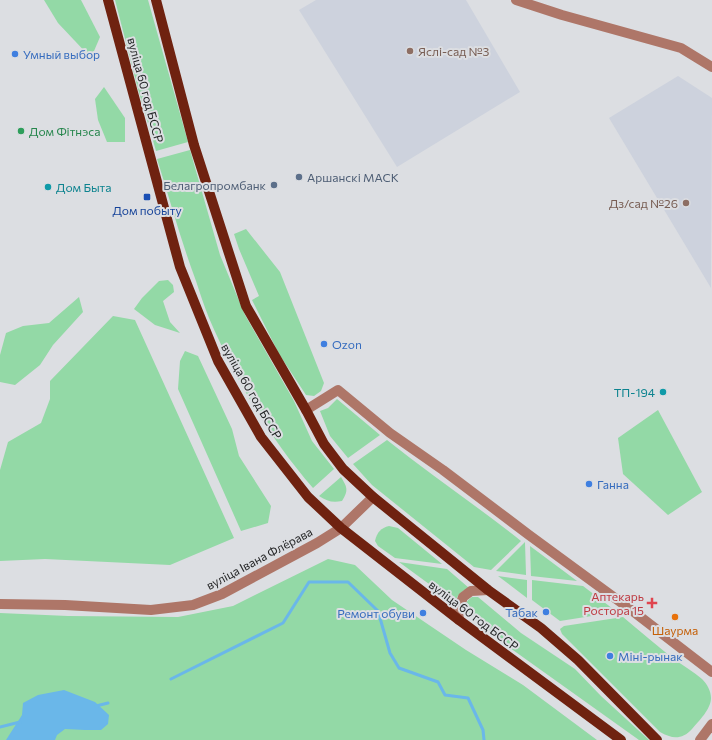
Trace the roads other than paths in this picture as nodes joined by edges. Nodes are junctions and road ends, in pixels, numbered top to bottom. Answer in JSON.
{"nodes":[{"id":1,"x":108,"y":0,"type":"edge"},
{"id":2,"x":156,"y":0,"type":"edge"},
{"id":3,"x":516,"y":0,"type":"edge"},
{"id":4,"x":712,"y":67,"type":"edge"},
{"id":5,"x":306,"y":410,"type":"junction"},
{"id":6,"x":373,"y":497,"type":"junction"},
{"id":7,"x":341,"y":528,"type":"junction"},
{"id":8,"x":488,"y":590,"type":"junction"},
{"id":9,"x":0,"y":604,"type":"edge"},
{"id":10,"x":459,"y":620,"type":"junction"},
{"id":11,"x":712,"y":672,"type":"edge"},
{"id":12,"x":712,"y":724,"type":"edge"},
{"id":13,"x":621,"y":740,"type":"edge"},
{"id":14,"x":657,"y":740,"type":"edge"},
{"id":15,"x":700,"y":740,"type":"edge"}],
"edges":[{"from":1,"to":7,"type":"main road","name":"вуліца 60 год БССР"},
{"from":2,"to":5,"type":"main road"},
{"from":3,"to":4,"type":"street"},
{"from":5,"to":6,"type":"main road"},
{"from":5,"to":11,"type":"street"},
{"from":6,"to":7,"type":"street","name":"вуліца Івана Флёрава"},
{"from":6,"to":8,"type":"main road"},
{"from":7,"to":9,"type":"street","name":"вуліца Івана Флёрава"},
{"from":7,"to":10,"type":"main road","name":"вуліца 60 год БССР"},
{"from":8,"to":10,"type":"street"},
{"from":8,"to":14,"type":"main road"},
{"from":10,"to":13,"type":"main road","name":"вуліца 60 год БССР"},
{"from":12,"to":15,"type":"street"}]}
